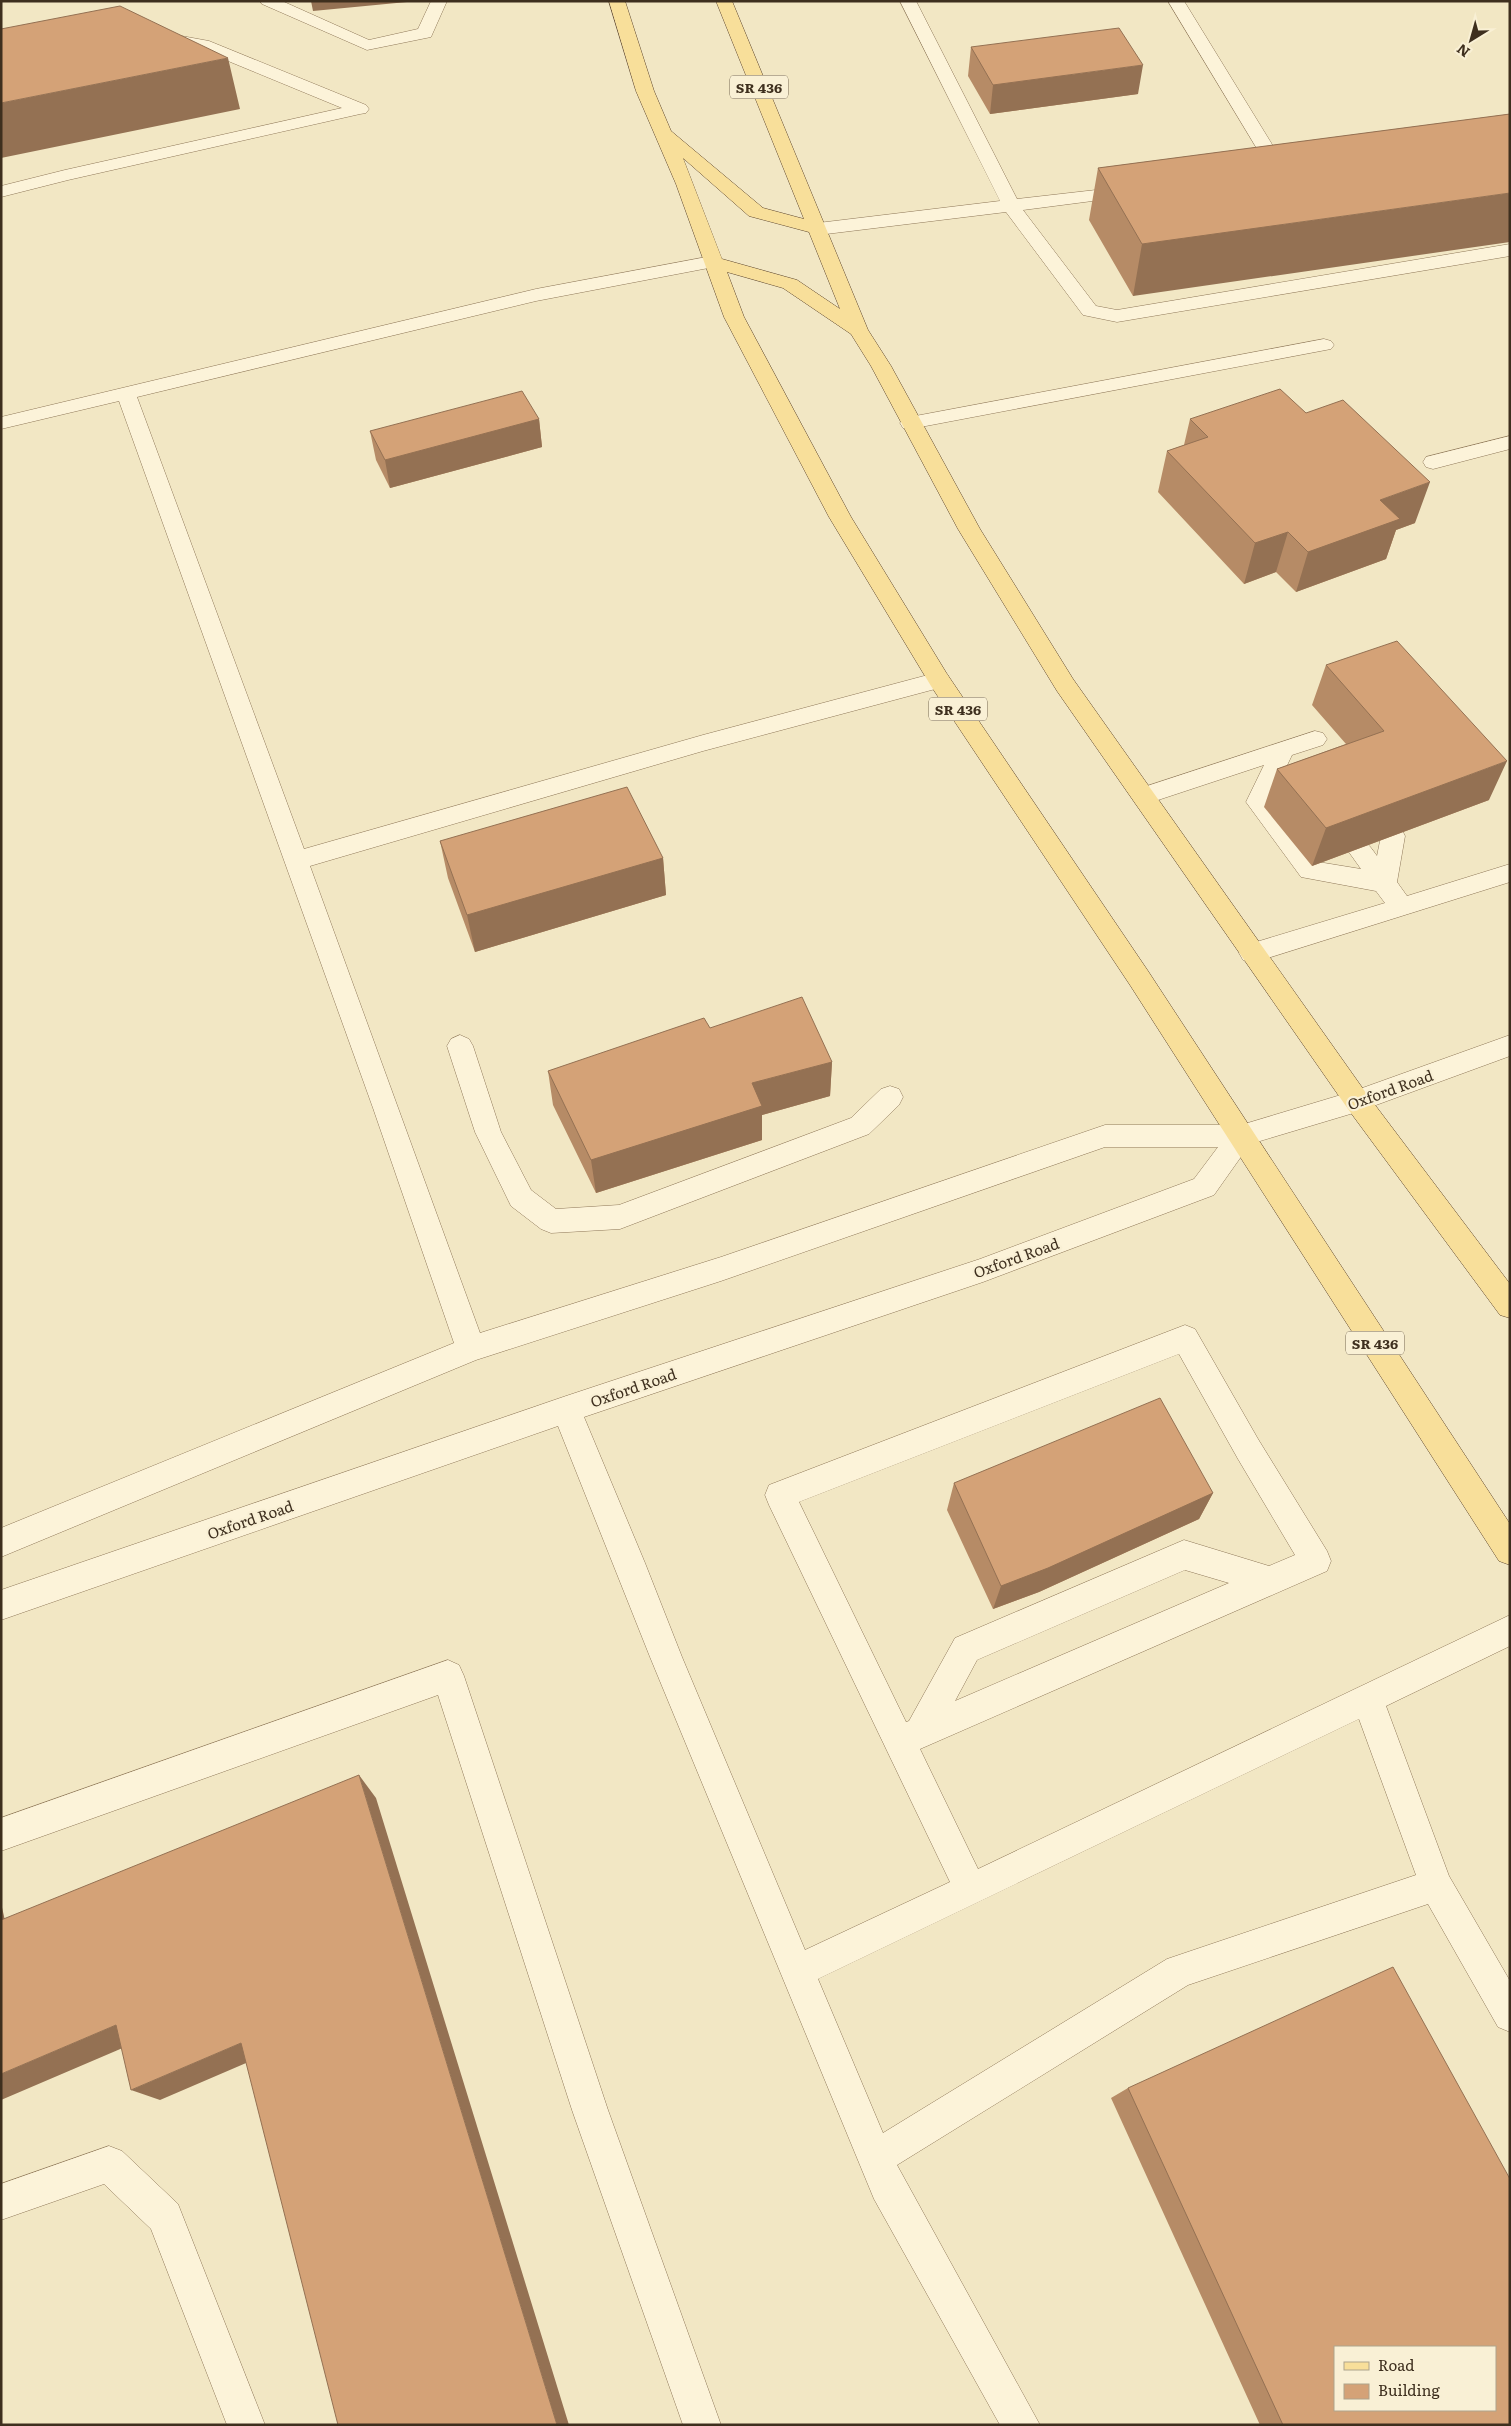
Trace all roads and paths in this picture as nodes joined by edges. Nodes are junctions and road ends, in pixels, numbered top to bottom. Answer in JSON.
{"nodes":[{"id":1,"x":268,"y":1,"type":"edge"},
{"id":2,"x":438,"y":1,"type":"edge"},
{"id":3,"x":617,"y":1,"type":"edge"},
{"id":4,"x":724,"y":1,"type":"edge"},
{"id":5,"x":908,"y":1,"type":"edge"},
{"id":6,"x":1176,"y":1,"type":"edge"},
{"id":7,"x":145,"y":34,"type":"edge"},
{"id":8,"x":660,"y":129,"type":"junction"},
{"id":9,"x":1300,"y":170,"type":"edge"},
{"id":10,"x":1280,"y":172,"type":"junction"},
{"id":11,"x":1261,"y":174,"type":"edge"},
{"id":12,"x":1146,"y":189,"type":"edge"},
{"id":13,"x":1,"y":192,"type":"edge"},
{"id":14,"x":1010,"y":206,"type":"junction"},
{"id":15,"x":818,"y":229,"type":"junction"},
{"id":16,"x":1510,"y":250,"type":"edge"},
{"id":17,"x":712,"y":262,"type":"junction"},
{"id":18,"x":858,"y":330,"type":"junction"},
{"id":19,"x":1324,"y":345,"type":"dead end"},
{"id":20,"x":126,"y":393,"type":"junction"},
{"id":21,"x":1,"y":423,"type":"edge"},
{"id":22,"x":910,"y":423,"type":"junction"},
{"id":23,"x":1510,"y":442,"type":"edge"},
{"id":24,"x":1433,"y":462,"type":"dead end"},
{"id":25,"x":939,"y":680,"type":"junction"},
{"id":26,"x":1283,"y":750,"type":"junction"},
{"id":27,"x":1143,"y":796,"type":"junction"},
{"id":28,"x":1393,"y":836,"type":"edge"},
{"id":29,"x":1358,"y":848,"type":"edge"},
{"id":30,"x":296,"y":861,"type":"junction"},
{"id":31,"x":1510,"y":873,"type":"edge"},
{"id":32,"x":1384,"y":883,"type":"junction"},
{"id":33,"x":1402,"y":907,"type":"junction"},
{"id":34,"x":1252,"y":953,"type":"junction"},
{"id":35,"x":1510,"y":1045,"type":"edge"},
{"id":36,"x":460,"y":1046,"type":"dead end"},
{"id":37,"x":890,"y":1097,"type":"dead end"},
{"id":38,"x":1356,"y":1101,"type":"junction"},
{"id":39,"x":1241,"y":1136,"type":"junction"},
{"id":40,"x":1510,"y":1306,"type":"edge"},
{"id":41,"x":471,"y":1349,"type":"junction"},
{"id":42,"x":566,"y":1409,"type":"junction"},
{"id":43,"x":1,"y":1543,"type":"edge"},
{"id":44,"x":1510,"y":1551,"type":"edge"},
{"id":45,"x":1270,"y":1581,"type":"junction"},
{"id":46,"x":1,"y":1605,"type":"edge"},
{"id":47,"x":1510,"y":1630,"type":"edge"},
{"id":48,"x":1367,"y":1698,"type":"junction"},
{"id":49,"x":910,"y":1736,"type":"junction"},
{"id":50,"x":1,"y":1835,"type":"edge"},
{"id":51,"x":1436,"y":1885,"type":"junction"},
{"id":52,"x":971,"y":1890,"type":"junction"},
{"id":53,"x":798,"y":1971,"type":"junction"},
{"id":54,"x":1510,"y":2015,"type":"edge"},
{"id":55,"x":875,"y":2158,"type":"junction"},
{"id":56,"x":1,"y":2202,"type":"edge"},
{"id":57,"x":246,"y":2425,"type":"edge"},
{"id":58,"x":702,"y":2425,"type":"edge"},
{"id":59,"x":1021,"y":2425,"type":"edge"}],
"edges":[{"from":1,"to":2,"type":"street"},
{"from":3,"to":8,"type":"main road","number":"SR 436"},
{"from":4,"to":15,"type":"main road","number":"SR 436"},
{"from":5,"to":14,"type":"street"},
{"from":6,"to":10,"type":"street"},
{"from":7,"to":13,"type":"street"},
{"from":8,"to":15,"type":"main road"},
{"from":8,"to":17,"type":"main road","number":"SR 436"},
{"from":9,"to":10,"type":"street"},
{"from":10,"to":11,"type":"street"},
{"from":12,"to":14,"type":"street"},
{"from":14,"to":15,"type":"street"},
{"from":14,"to":16,"type":"street"},
{"from":15,"to":18,"type":"main road","number":"SR 436"},
{"from":17,"to":18,"type":"main road"},
{"from":17,"to":20,"type":"street"},
{"from":17,"to":25,"type":"main road","number":"SR 436"},
{"from":18,"to":22,"type":"main road","number":"SR 436"},
{"from":19,"to":22,"type":"street"},
{"from":20,"to":21,"type":"street"},
{"from":20,"to":30,"type":"street"},
{"from":22,"to":27,"type":"main road","number":"SR 436"},
{"from":23,"to":24,"type":"street"},
{"from":25,"to":30,"type":"street"},
{"from":25,"to":39,"type":"main road","number":"SR 436"},
{"from":26,"to":26,"type":"street"},
{"from":26,"to":27,"type":"street"},
{"from":26,"to":32,"type":"street"},
{"from":27,"to":34,"type":"main road","number":"SR 436"},
{"from":28,"to":32,"type":"street"},
{"from":29,"to":32,"type":"street"},
{"from":30,"to":41,"type":"street"},
{"from":31,"to":33,"type":"street"},
{"from":32,"to":33,"type":"street"},
{"from":33,"to":34,"type":"street"},
{"from":34,"to":38,"type":"main road","number":"SR 436"},
{"from":35,"to":38,"type":"street","name":"Oxford Road"},
{"from":36,"to":37,"type":"street"},
{"from":38,"to":39,"type":"street","name":"Oxford Road"},
{"from":38,"to":40,"type":"main road","number":"SR 436"},
{"from":39,"to":41,"type":"street","name":"Oxford Road"},
{"from":39,"to":42,"type":"street","name":"Oxford Road"},
{"from":39,"to":44,"type":"main road","number":"SR 436"},
{"from":41,"to":43,"type":"street","name":"Oxford Road"},
{"from":42,"to":46,"type":"street","name":"Oxford Road"},
{"from":42,"to":53,"type":"street"},
{"from":45,"to":49,"type":"street"},
{"from":45,"to":49,"type":"street"},
{"from":45,"to":49,"type":"street"},
{"from":47,"to":48,"type":"street"},
{"from":48,"to":51,"type":"street"},
{"from":48,"to":52,"type":"street"},
{"from":49,"to":52,"type":"street"},
{"from":50,"to":58,"type":"street"},
{"from":51,"to":54,"type":"street"},
{"from":51,"to":55,"type":"street"},
{"from":52,"to":53,"type":"street"},
{"from":53,"to":55,"type":"street"},
{"from":55,"to":59,"type":"street"},
{"from":56,"to":57,"type":"street"}]}
